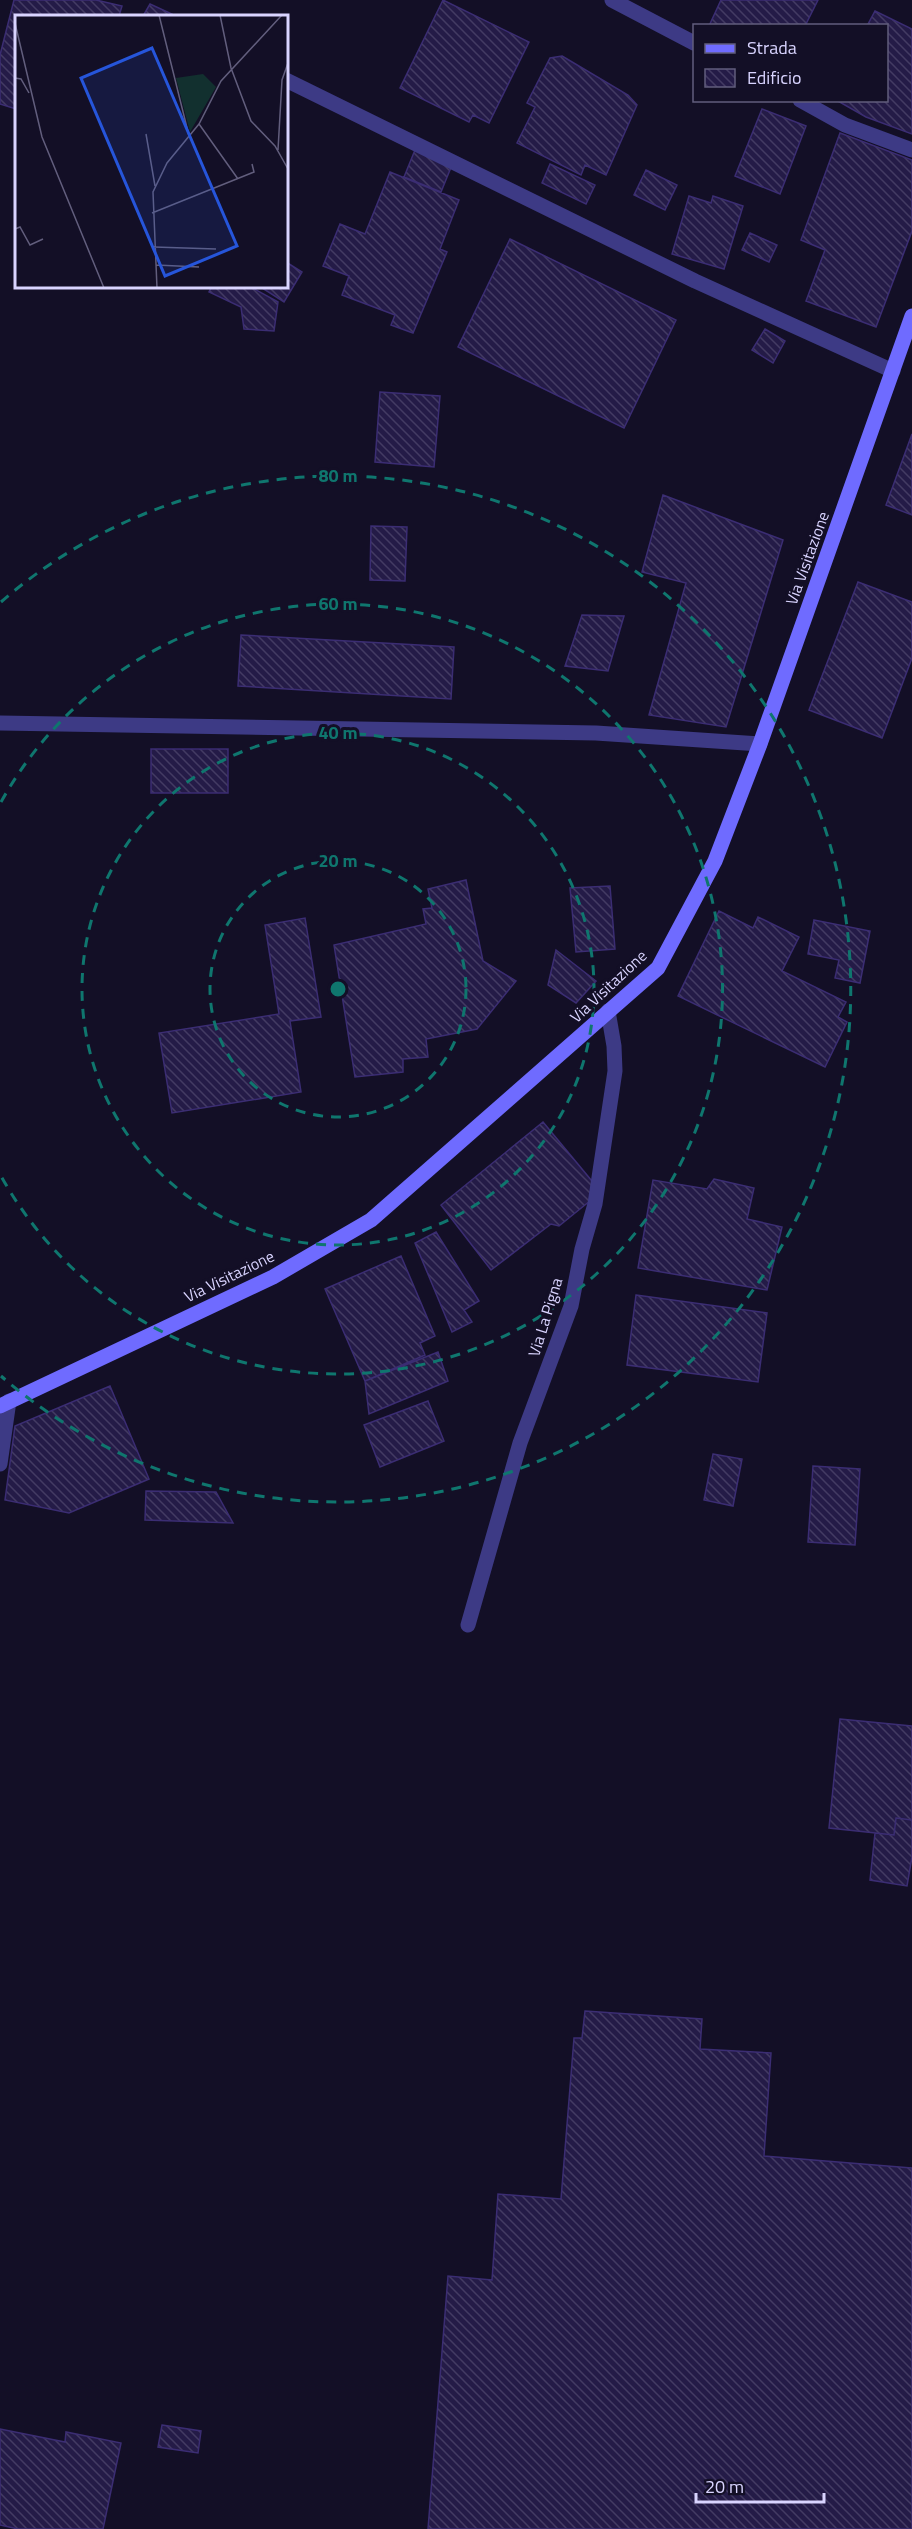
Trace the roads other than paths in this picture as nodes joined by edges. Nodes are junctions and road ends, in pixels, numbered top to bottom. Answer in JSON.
{"nodes":[{"id":1,"x":612,"y":0,"type":"edge"},
{"id":2,"x":693,"y":42,"type":"edge"},
{"id":3,"x":288,"y":81,"type":"edge"},
{"id":4,"x":804,"y":102,"type":"edge"},
{"id":5,"x":912,"y":150,"type":"edge"},
{"id":6,"x":912,"y":316,"type":"edge"},
{"id":7,"x":893,"y":371,"type":"junction"},
{"id":8,"x":0,"y":723,"type":"edge"},
{"id":9,"x":760,"y":744,"type":"junction"},
{"id":10,"x":608,"y":1011,"type":"junction"},
{"id":11,"x":5,"y":1404,"type":"edge"},
{"id":12,"x":0,"y":1464,"type":"edge"},
{"id":13,"x":468,"y":1625,"type":"dead end"}],
"edges":[{"from":1,"to":2,"type":"street"},
{"from":3,"to":7,"type":"street"},
{"from":4,"to":5,"type":"street"},
{"from":6,"to":7,"type":"street","name":"Via Visitazione"},
{"from":7,"to":9,"type":"street","name":"Via Visitazione"},
{"from":8,"to":9,"type":"street"},
{"from":9,"to":10,"type":"street","name":"Via Visitazione"},
{"from":10,"to":11,"type":"street","name":"Via Visitazione"},
{"from":10,"to":13,"type":"street","name":"Via La Pigna"},
{"from":11,"to":12,"type":"street"}]}
